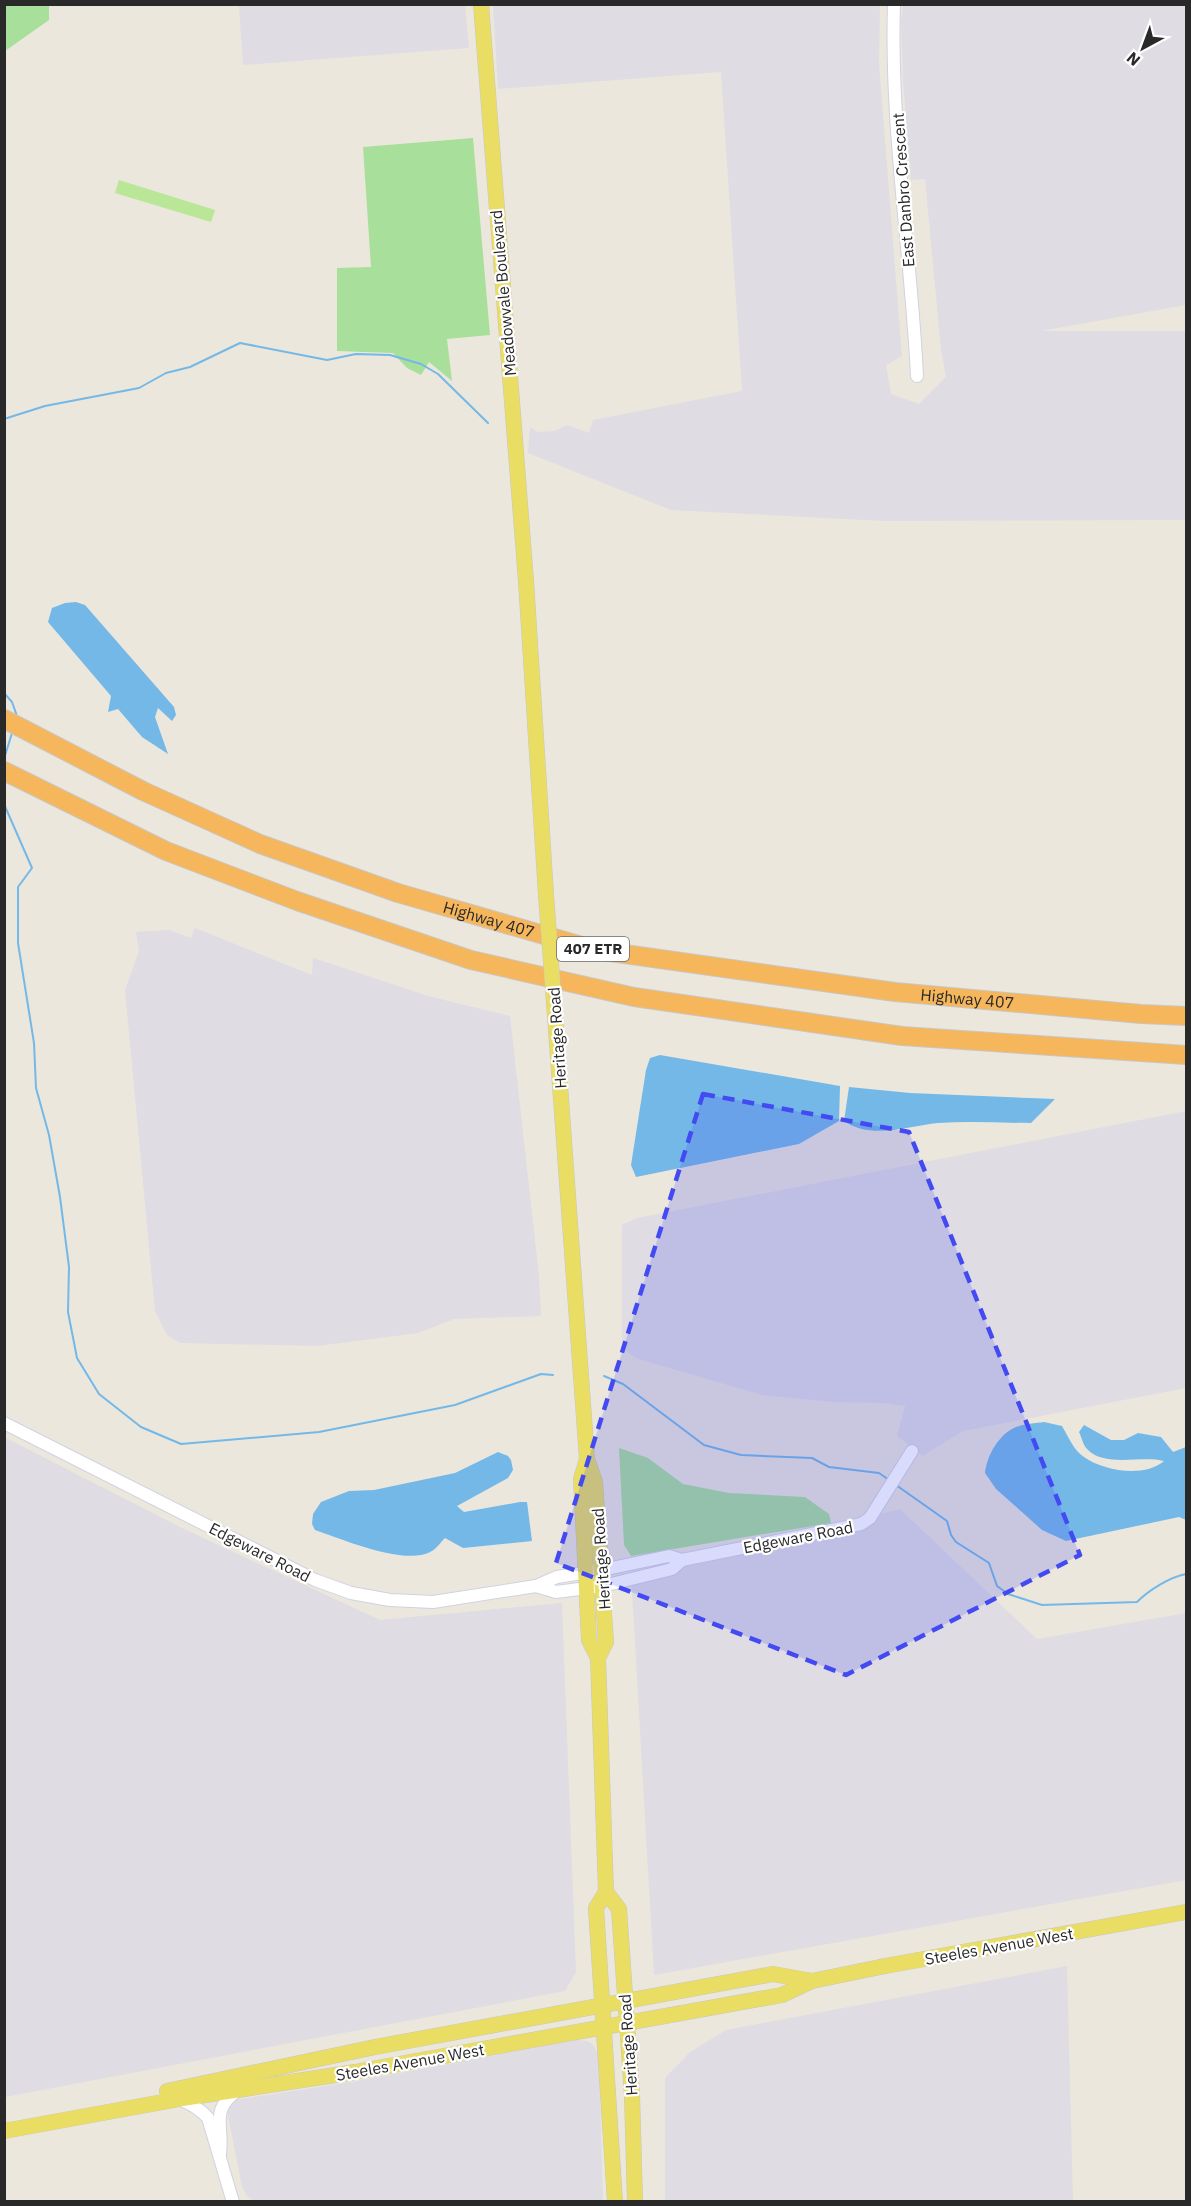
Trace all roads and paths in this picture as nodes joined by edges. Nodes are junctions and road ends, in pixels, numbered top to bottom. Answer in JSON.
{"nodes":[{"id":1,"x":481,"y":4,"type":"edge"},
{"id":2,"x":894,"y":4,"type":"edge"},
{"id":3,"x":917,"y":376,"type":"dead end"},
{"id":4,"x":526,"y":581,"type":"joint"},
{"id":5,"x":4,"y":719,"type":"edge"},
{"id":6,"x":4,"y":771,"type":"edge"},
{"id":7,"x":1186,"y":1016,"type":"edge"},
{"id":8,"x":1186,"y":1055,"type":"edge"},
{"id":9,"x":4,"y":1423,"type":"edge"},
{"id":10,"x":912,"y":1451,"type":"dead end"},
{"id":11,"x":587,"y":1459,"type":"junction"},
{"id":12,"x":602,"y":1578,"type":"junction"},
{"id":13,"x":586,"y":1580,"type":"junction"},
{"id":14,"x":598,"y":1658,"type":"junction"},
{"id":15,"x":606,"y":1892,"type":"junction"},
{"id":16,"x":1186,"y":1912,"type":"edge"},
{"id":17,"x":812,"y":1981,"type":"junction"},
{"id":18,"x":625,"y":2001,"type":"junction"},
{"id":19,"x":603,"y":2005,"type":"junction"},
{"id":20,"x":627,"y":2022,"type":"junction"},
{"id":21,"x":604,"y":2026,"type":"junction"},
{"id":22,"x":239,"y":2090,"type":"junction"},
{"id":23,"x":179,"y":2099,"type":"junction"},
{"id":24,"x":4,"y":2121,"type":"edge"},
{"id":25,"x":4,"y":2131,"type":"edge"},
{"id":26,"x":220,"y":2155,"type":"junction"},
{"id":27,"x":233,"y":2202,"type":"edge"},
{"id":28,"x":615,"y":2202,"type":"edge"},
{"id":29,"x":635,"y":2202,"type":"edge"}],
"edges":[{"from":1,"to":4,"type":"main road","name":"Meadowvale Boulevard"},
{"from":2,"to":3,"type":"street","name":"East Danbro Crescent"},
{"from":4,"to":11,"type":"main road","name":"Heritage Road","bridge":true},
{"from":5,"to":7,"type":"highway","name":"Highway 407","number":"407 ETR"},
{"from":6,"to":8,"type":"highway","number":"407 ETR"},
{"from":9,"to":13,"type":"street","name":"Edgeware Road"},
{"from":10,"to":12,"type":"street","name":"Edgeware Road"},
{"from":11,"to":12,"type":"main road","name":"Heritage Road"},
{"from":11,"to":13,"type":"main road","name":"Heritage Road"},
{"from":12,"to":13,"type":"street","name":"Edgeware Road"},
{"from":12,"to":14,"type":"main road","name":"Heritage Road"},
{"from":13,"to":14,"type":"main road","name":"Heritage Road"},
{"from":14,"to":15,"type":"main road","name":"Heritage Road"},
{"from":15,"to":18,"type":"main road","name":"Heritage Road"},
{"from":15,"to":19,"type":"main road","name":"Heritage Road"},
{"from":16,"to":17,"type":"main road","name":"Steeles Avenue West"},
{"from":17,"to":18,"type":"main road","name":"Steeles Avenue West"},
{"from":17,"to":20,"type":"main road","name":"Steeles Avenue West"},
{"from":18,"to":19,"type":"main road","name":"Steeles Avenue West"},
{"from":18,"to":20,"type":"main road","name":"Heritage Road"},
{"from":19,"to":21,"type":"main road","name":"Heritage Road"},
{"from":19,"to":24,"type":"main road","name":"Steeles Avenue West"},
{"from":20,"to":21,"type":"main road","name":"Steeles Avenue West"},
{"from":20,"to":29,"type":"main road","name":"Heritage Road"},
{"from":21,"to":22,"type":"main road","name":"Steeles Avenue West"},
{"from":21,"to":28,"type":"main road","name":"Heritage Road"},
{"from":22,"to":23,"type":"main road","name":"Steeles Avenue West"},
{"from":22,"to":26,"type":"street"},
{"from":23,"to":25,"type":"main road","name":"Steeles Avenue West"},
{"from":23,"to":26,"type":"street"},
{"from":26,"to":27,"type":"street"}]}
